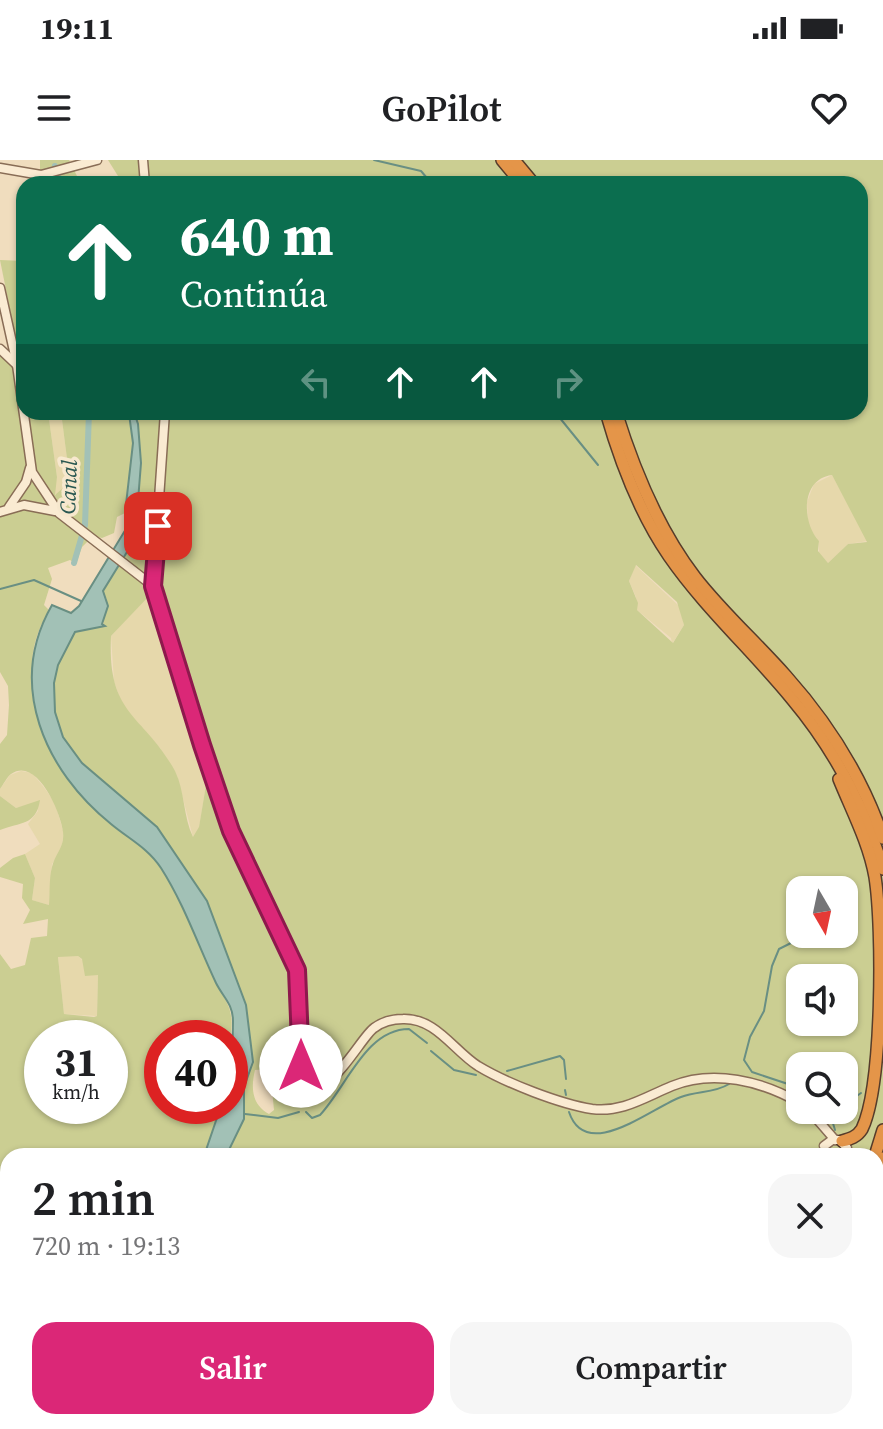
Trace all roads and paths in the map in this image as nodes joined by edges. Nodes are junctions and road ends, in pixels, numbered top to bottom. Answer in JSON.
{"nodes":[{"id":1,"x":97,"y":160,"type":"edge"},
{"id":2,"x":502,"y":160,"type":"edge"},
{"id":3,"x":514,"y":160,"type":"edge"},
{"id":4,"x":0,"y":165,"type":"edge"},
{"id":5,"x":515,"y":176,"type":"edge"},
{"id":6,"x":527,"y":176,"type":"edge"},
{"id":7,"x":0,"y":288,"type":"edge"},
{"id":8,"x":12,"y":336,"type":"junction"},
{"id":9,"x":0,"y":338,"type":"edge"},
{"id":10,"x":14,"y":347,"type":"junction"},
{"id":11,"x":0,"y":348,"type":"edge"},
{"id":12,"x":16,"y":359,"type":"edge"},
{"id":13,"x":16,"y":364,"type":"edge"},
{"id":14,"x":24,"y":420,"type":"edge"},
{"id":15,"x":164,"y":420,"type":"edge"},
{"id":16,"x":609,"y":420,"type":"edge"},
{"id":17,"x":619,"y":420,"type":"edge"},
{"id":18,"x":30,"y":463,"type":"junction"},
{"id":19,"x":26,"y":482,"type":"junction"},
{"id":20,"x":38,"y":482,"type":"junction"},
{"id":21,"x":18,"y":494,"type":"junction"},
{"id":22,"x":45,"y":494,"type":"junction"},
{"id":23,"x":24,"y":505,"type":"junction"},
{"id":24,"x":38,"y":506,"type":"junction"},
{"id":25,"x":4,"y":510,"type":"edge"},
{"id":26,"x":59,"y":513,"type":"junction"},
{"id":27,"x":151,"y":585,"type":"junction"},
{"id":28,"x":824,"y":741,"type":"junction"},
{"id":29,"x":853,"y":771,"type":"junction"},
{"id":30,"x":883,"y":824,"type":"edge"},
{"id":31,"x":883,"y":838,"type":"edge"},
{"id":32,"x":883,"y":869,"type":"edge"},
{"id":33,"x":786,"y":1097,"type":"edge"},
{"id":34,"x":820,"y":1125,"type":"joint"},
{"id":35,"x":838,"y":1140,"type":"junction"},
{"id":36,"x":823,"y":1148,"type":"edge"},
{"id":37,"x":827,"y":1148,"type":"edge"},
{"id":38,"x":842,"y":1148,"type":"edge"}],
"edges":[{"from":1,"to":4,"type":"street"},
{"from":2,"to":5,"type":"highway"},
{"from":3,"to":6,"type":"highway"},
{"from":7,"to":8,"type":"street"},
{"from":8,"to":9,"type":"street"},
{"from":8,"to":10,"type":"street"},
{"from":10,"to":11,"type":"street"},
{"from":10,"to":12,"type":"street"},
{"from":11,"to":13,"type":"street"},
{"from":14,"to":18,"type":"street"},
{"from":15,"to":27,"type":"street"},
{"from":16,"to":28,"type":"highway"},
{"from":17,"to":29,"type":"highway"},
{"from":18,"to":19,"type":"street"},
{"from":18,"to":20,"type":"street"},
{"from":19,"to":20,"type":"street"},
{"from":19,"to":21,"type":"street"},
{"from":20,"to":22,"type":"street"},
{"from":21,"to":23,"type":"street"},
{"from":21,"to":25,"type":"street"},
{"from":22,"to":24,"type":"street"},
{"from":22,"to":26,"type":"street"},
{"from":23,"to":24,"type":"street"},
{"from":23,"to":25,"type":"street"},
{"from":24,"to":26,"type":"street"},
{"from":26,"to":27,"type":"street"},
{"from":27,"to":33,"type":"street"},
{"from":28,"to":32,"type":"highway"},
{"from":28,"to":35,"type":"highway"},
{"from":29,"to":30,"type":"highway"},
{"from":29,"to":31,"type":"highway"},
{"from":34,"to":35,"type":"street"},
{"from":34,"to":36,"type":"street"},
{"from":35,"to":37,"type":"street"},
{"from":35,"to":38,"type":"street"}]}
